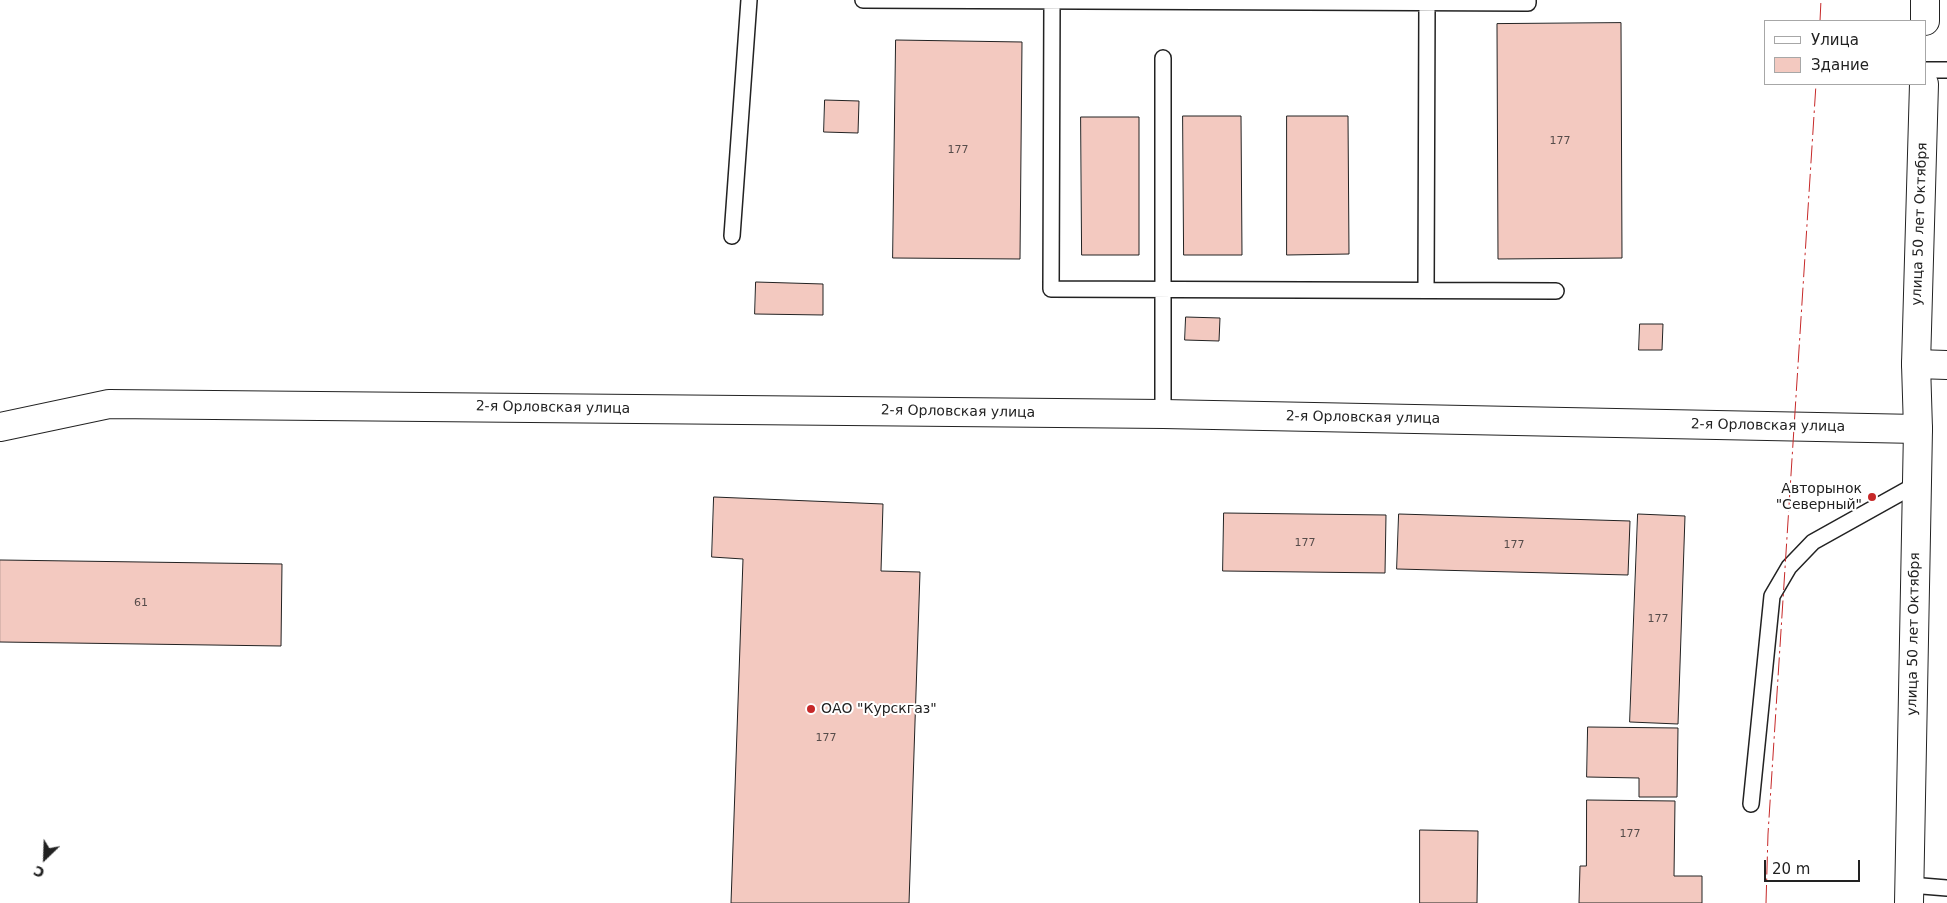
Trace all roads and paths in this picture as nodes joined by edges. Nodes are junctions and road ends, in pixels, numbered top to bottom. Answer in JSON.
{"nodes":[{"id":1,"x":749,"y":0,"type":"edge"},
{"id":2,"x":863,"y":0,"type":"edge"},
{"id":3,"x":1528,"y":0,"type":"edge"},
{"id":4,"x":1925,"y":0,"type":"edge"},
{"id":5,"x":1052,"y":1,"type":"edge"},
{"id":6,"x":1426,"y":2,"type":"junction"},
{"id":7,"x":1924,"y":20,"type":"edge"},
{"id":8,"x":1164,"y":58,"type":"dead end"},
{"id":9,"x":1927,"y":70,"type":"edge"},
{"id":10,"x":1947,"y":70,"type":"edge"},
{"id":11,"x":1924,"y":85,"type":"edge"},
{"id":12,"x":732,"y":236,"type":"dead end"},
{"id":13,"x":1163,"y":290,"type":"junction"},
{"id":14,"x":1426,"y":290,"type":"junction"},
{"id":15,"x":1556,"y":291,"type":"dead end"},
{"id":16,"x":1916,"y":364,"type":"junction"},
{"id":17,"x":1946,"y":366,"type":"edge"},
{"id":18,"x":1163,"y":414,"type":"junction"},
{"id":19,"x":0,"y":426,"type":"edge"},
{"id":20,"x":1918,"y":429,"type":"junction"},
{"id":21,"x":1917,"y":484,"type":"junction"},
{"id":22,"x":1751,"y":804,"type":"dead end"},
{"id":23,"x":1947,"y":888,"type":"edge"},
{"id":24,"x":1910,"y":894,"type":"edge"}],
"edges":[{"from":1,"to":12,"type":"lane"},
{"from":2,"to":5,"type":"lane"},
{"from":3,"to":6,"type":"lane"},
{"from":4,"to":7,"type":"street"},
{"from":5,"to":6,"type":"lane"},
{"from":5,"to":13,"type":"lane"},
{"from":6,"to":14,"type":"lane"},
{"from":8,"to":13,"type":"lane"},
{"from":9,"to":10,"type":"lane"},
{"from":11,"to":16,"type":"street","name":"улица 50 лет Октября"},
{"from":13,"to":14,"type":"lane"},
{"from":13,"to":18,"type":"lane"},
{"from":14,"to":15,"type":"lane"},
{"from":16,"to":17,"type":"street"},
{"from":16,"to":20,"type":"street","name":"улица 50 лет Октября"},
{"from":18,"to":19,"type":"street","name":"2-я Орловская улица"},
{"from":18,"to":20,"type":"street","name":"2-я Орловская улица"},
{"from":20,"to":21,"type":"street","name":"улица 50 лет Октября"},
{"from":21,"to":22,"type":"lane"},
{"from":21,"to":24,"type":"street","name":"улица 50 лет Октября"},
{"from":23,"to":24,"type":"lane"}]}
